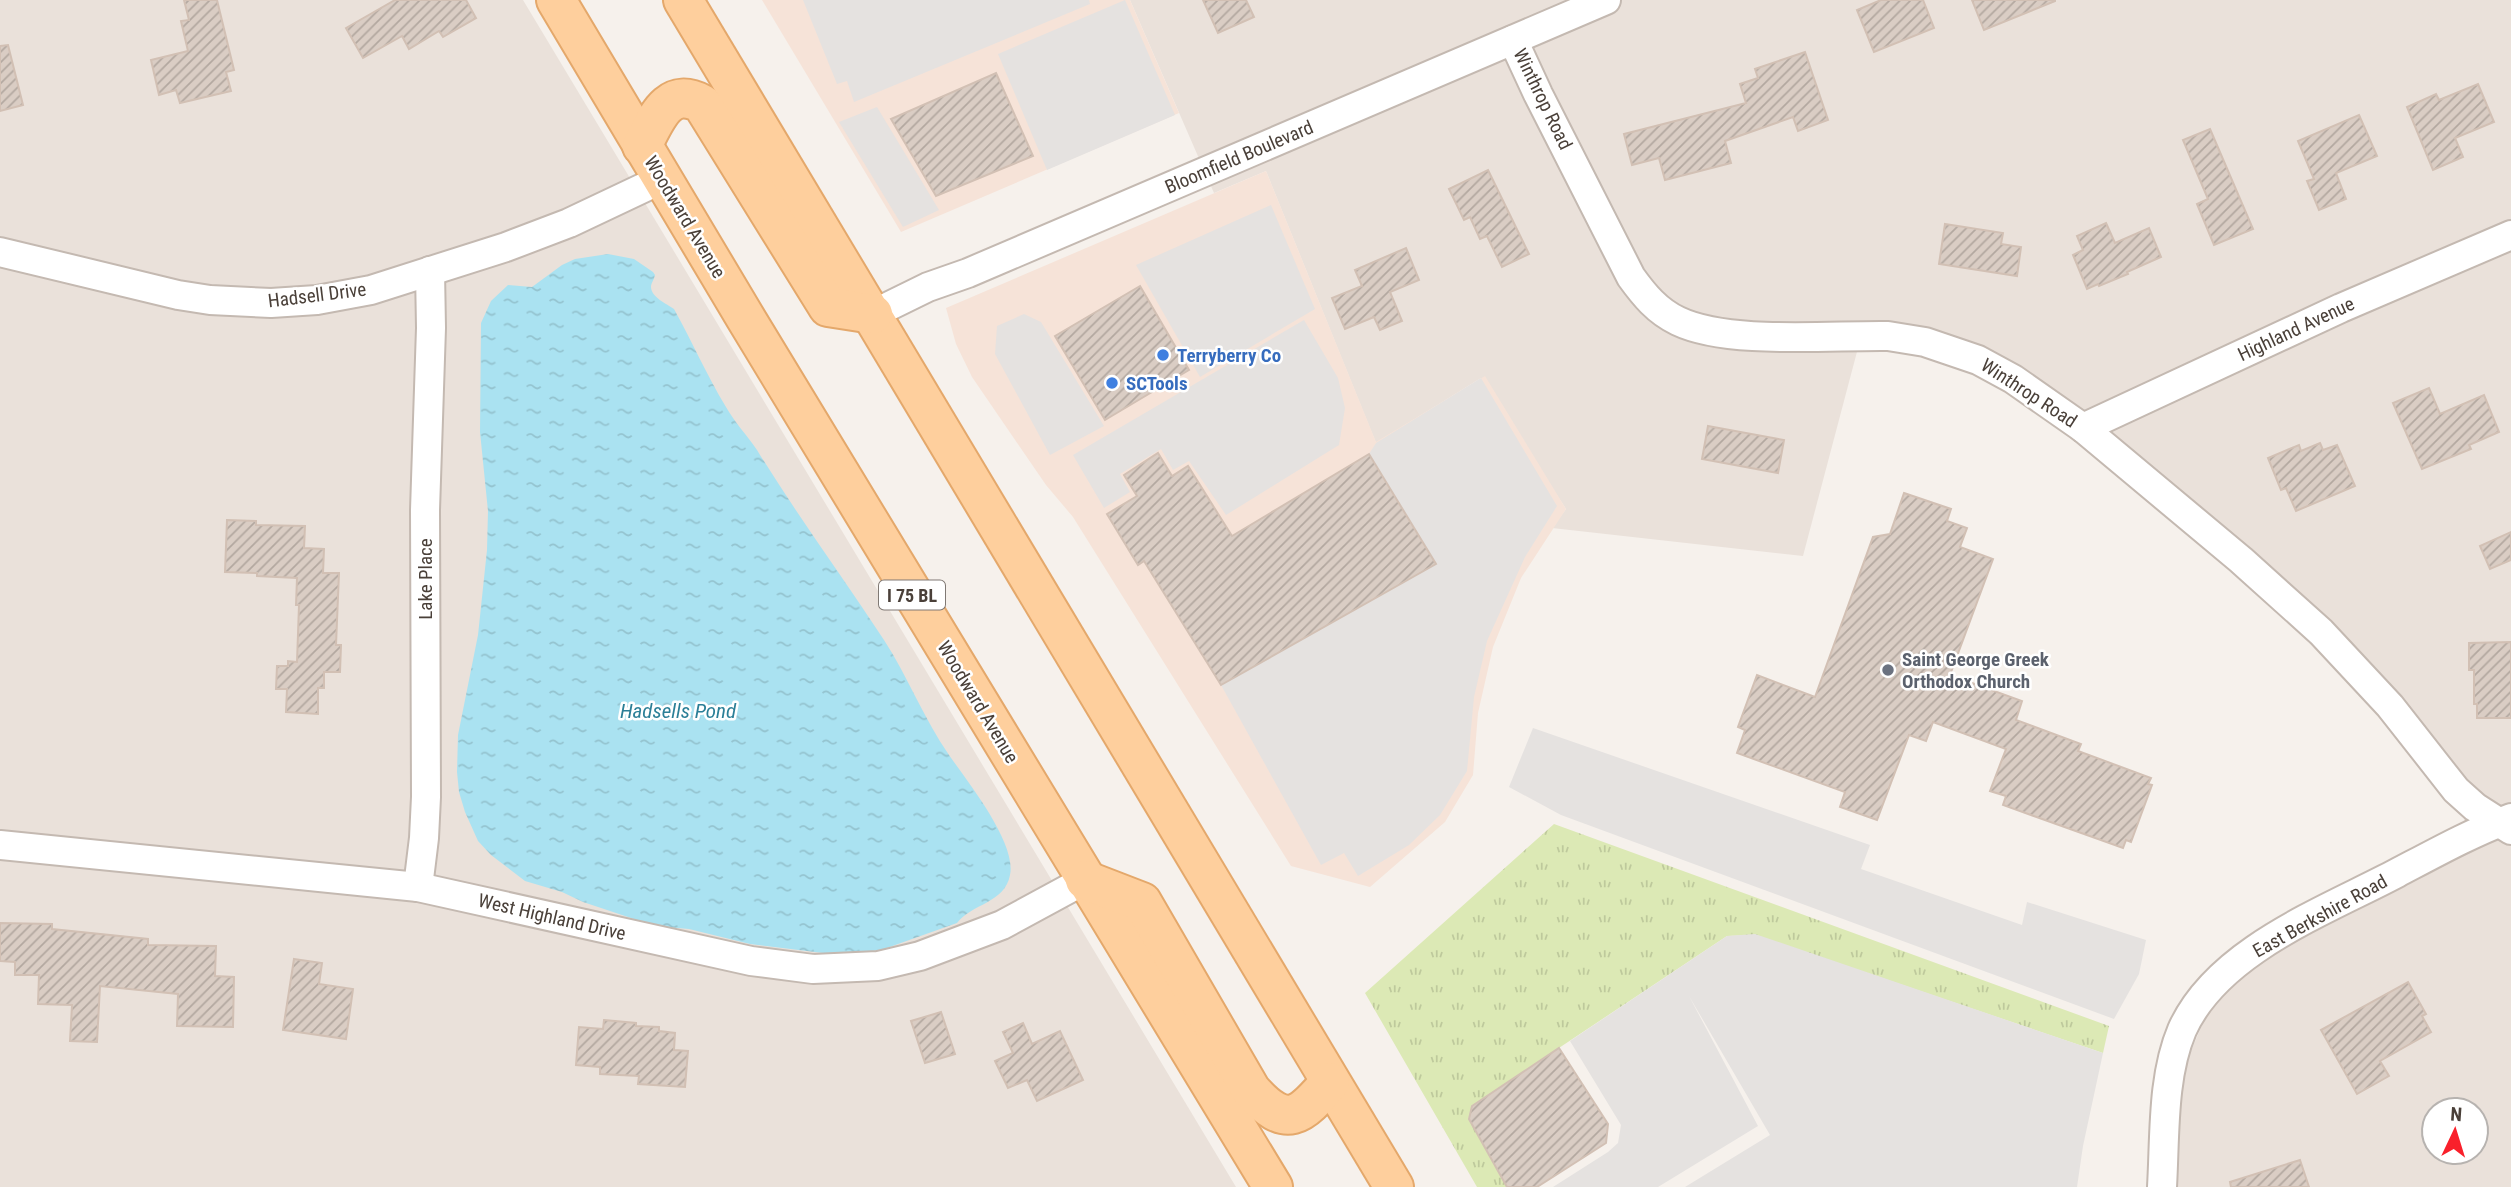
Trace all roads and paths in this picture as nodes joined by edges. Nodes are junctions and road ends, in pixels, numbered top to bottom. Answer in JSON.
{"nodes":[{"id":1,"x":556,"y":0,"type":"edge"},
{"id":2,"x":683,"y":0,"type":"edge"},
{"id":3,"x":1606,"y":0,"type":"edge"},
{"id":4,"x":1513,"y":40,"type":"junction"},
{"id":5,"x":642,"y":146,"type":"junction"},
{"id":6,"x":662,"y":180,"type":"junction"},
{"id":7,"x":2511,"y":235,"type":"edge"},
{"id":8,"x":0,"y":252,"type":"edge"},
{"id":9,"x":430,"y":271,"type":"junction"},
{"id":10,"x":873,"y":314,"type":"junction"},
{"id":11,"x":2083,"y":428,"type":"junction"},
{"id":12,"x":2507,"y":823,"type":"edge"},
{"id":13,"x":0,"y":845,"type":"edge"},
{"id":14,"x":1085,"y":880,"type":"junction"},
{"id":15,"x":418,"y":887,"type":"junction"},
{"id":16,"x":1330,"y":1082,"type":"junction"},
{"id":17,"x":1273,"y":1187,"type":"edge"},
{"id":18,"x":1394,"y":1187,"type":"edge"},
{"id":19,"x":2162,"y":1187,"type":"edge"}],
"edges":[{"from":1,"to":5,"type":"main road","name":"Woodward Avenue","number":"I 75 BL"},
{"from":2,"to":10,"type":"main road"},
{"from":3,"to":4,"type":"street","name":"Bloomfield Boulevard"},
{"from":4,"to":10,"type":"street","name":"Bloomfield Boulevard"},
{"from":4,"to":11,"type":"street","name":"Winthrop Road"},
{"from":5,"to":6,"type":"main road","name":"Woodward Avenue","number":"I 75 BL"},
{"from":5,"to":10,"type":"main road"},
{"from":6,"to":9,"type":"street","name":"Hadsell Drive"},
{"from":6,"to":14,"type":"main road","name":"Woodward Avenue","number":"I 75 BL"},
{"from":7,"to":11,"type":"street","name":"Highland Avenue"},
{"from":8,"to":9,"type":"street","name":"Hadsell Drive"},
{"from":9,"to":15,"type":"street","name":"Lake Place"},
{"from":10,"to":16,"type":"main road"},
{"from":11,"to":12,"type":"street","name":"Winthrop Road"},
{"from":12,"to":19,"type":"street","name":"East Berkshire Road"},
{"from":13,"to":15,"type":"street","name":"West Highland Drive"},
{"from":14,"to":15,"type":"street","name":"West Highland Drive"},
{"from":14,"to":16,"type":"main road"},
{"from":14,"to":17,"type":"main road","name":"Woodward Avenue","number":"I 75 BL"},
{"from":16,"to":18,"type":"main road"}]}
